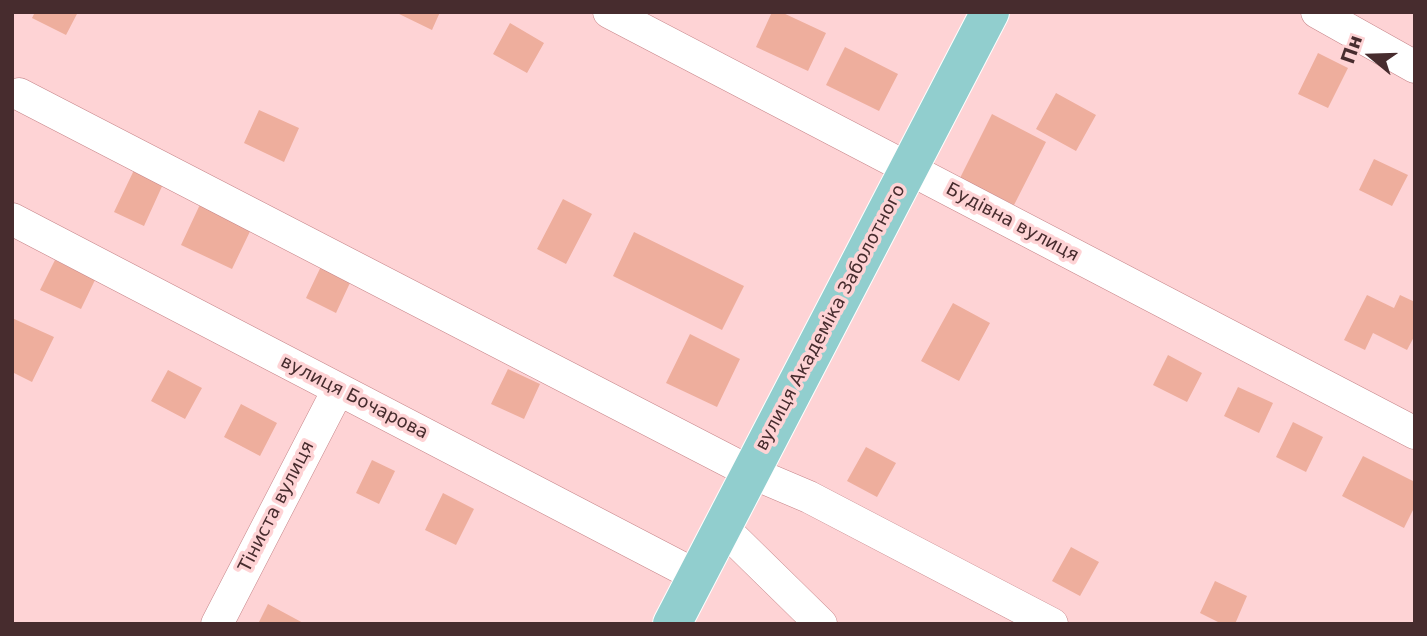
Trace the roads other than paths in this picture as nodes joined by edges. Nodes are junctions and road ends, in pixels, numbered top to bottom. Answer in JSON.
{"nodes":[{"id":1,"x":609,"y":12,"type":"edge"},
{"id":2,"x":990,"y":12,"type":"edge"},
{"id":3,"x":1317,"y":12,"type":"edge"},
{"id":4,"x":1415,"y":67,"type":"edge"},
{"id":5,"x":19,"y":94,"type":"dead end"},
{"id":6,"x":909,"y":170,"type":"junction"},
{"id":7,"x":12,"y":219,"type":"edge"},
{"id":8,"x":338,"y":390,"type":"junction"},
{"id":9,"x":1415,"y":433,"type":"edge"},
{"id":10,"x":750,"y":472,"type":"junction"},
{"id":11,"x":722,"y":527,"type":"junction"},
{"id":12,"x":697,"y":576,"type":"junction"},
{"id":13,"x":217,"y":624,"type":"edge"},
{"id":14,"x":672,"y":624,"type":"edge"},
{"id":15,"x":821,"y":624,"type":"edge"},
{"id":16,"x":1052,"y":624,"type":"edge"}],
"edges":[{"from":1,"to":6,"type":"street","name":"Будівна вулиця"},
{"from":2,"to":6,"type":"main road","name":"вулиця Академіка Заболотного"},
{"from":3,"to":4,"type":"street"},
{"from":5,"to":10,"type":"street"},
{"from":6,"to":9,"type":"street","name":"Будівна вулиця"},
{"from":6,"to":10,"type":"main road","name":"вулиця Академіка Заболотного"},
{"from":7,"to":8,"type":"street","name":"вулиця Бочарова"},
{"from":8,"to":12,"type":"street","name":"вулиця Бочарова"},
{"from":8,"to":13,"type":"street","name":"Тіниста вулиця"},
{"from":10,"to":11,"type":"main road","name":"вулиця Академіка Заболотного"},
{"from":10,"to":16,"type":"street"},
{"from":11,"to":12,"type":"main road","name":"вулиця Академіка Заболотного"},
{"from":11,"to":15,"type":"street"},
{"from":12,"to":14,"type":"main road","name":"вулиця Академіка Заболотного"}]}
